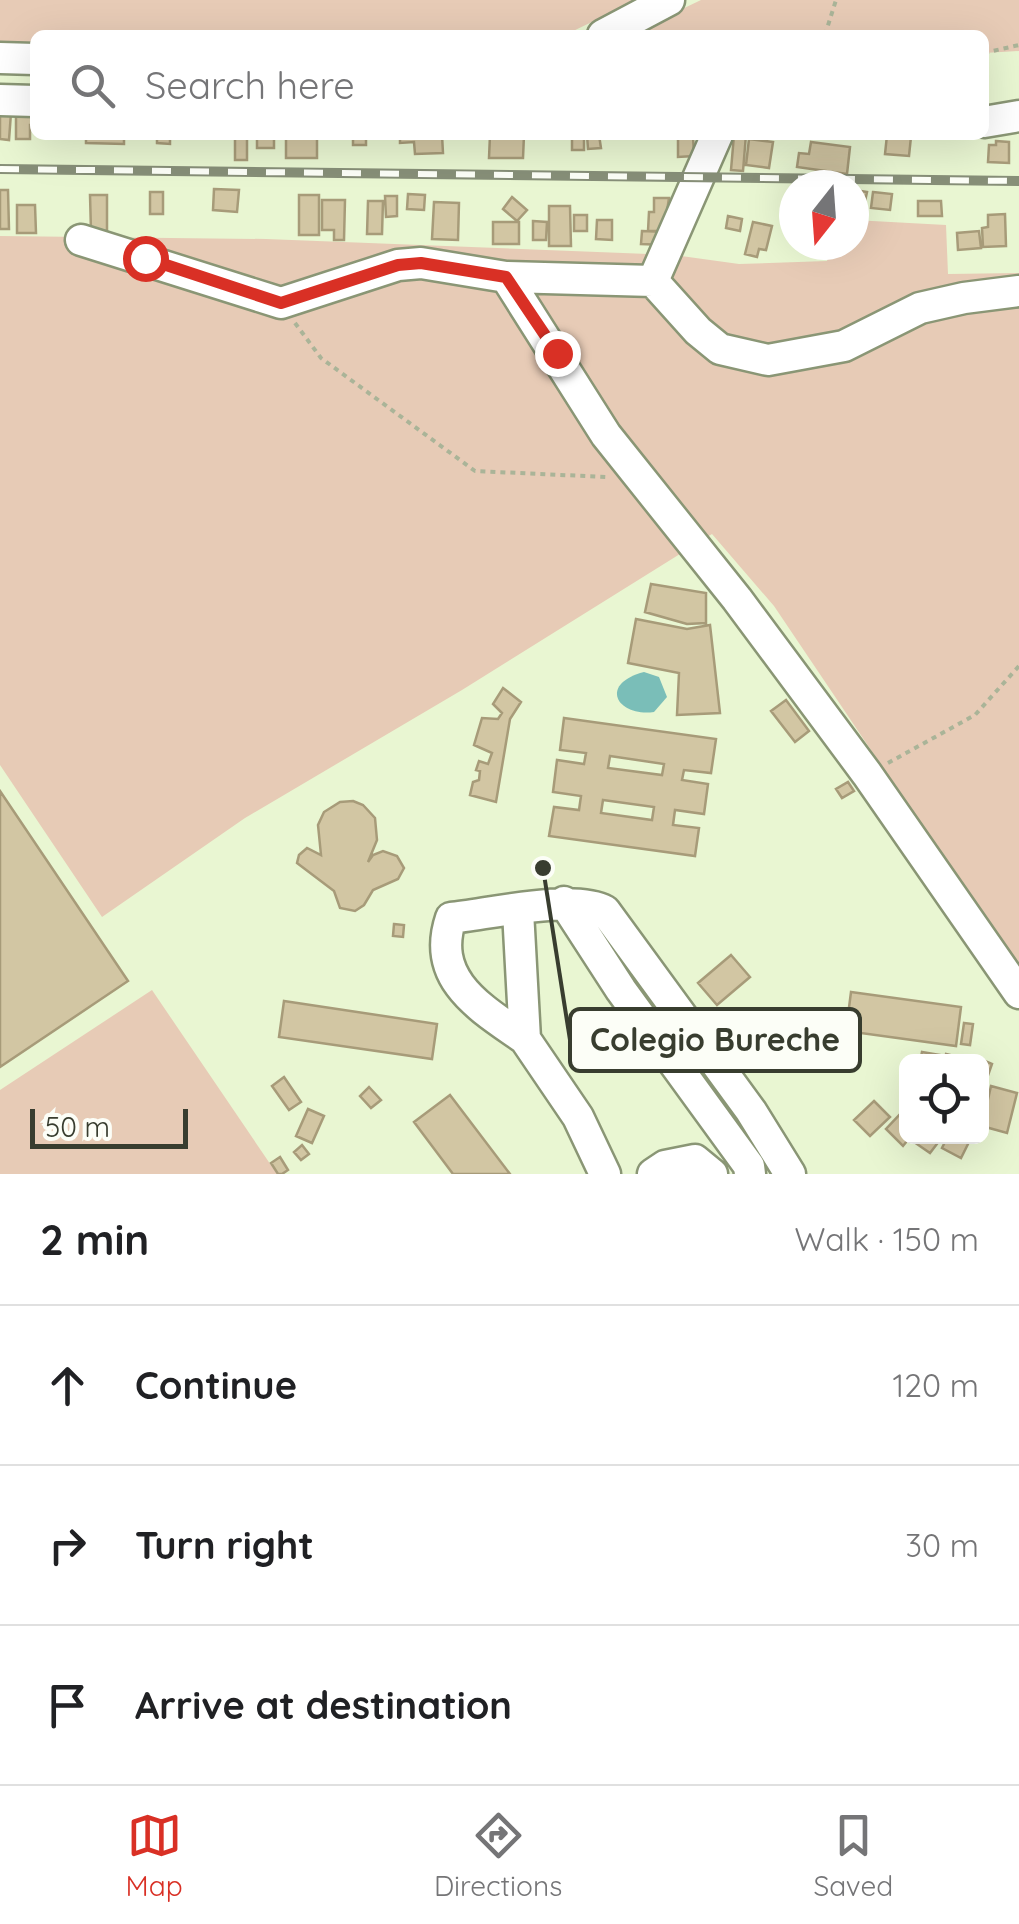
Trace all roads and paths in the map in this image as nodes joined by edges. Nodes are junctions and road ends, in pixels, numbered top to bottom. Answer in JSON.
{"nodes":[{"id":1,"x":669,"y":0,"type":"edge"},
{"id":2,"x":836,"y":0,"type":"edge"},
{"id":3,"x":612,"y":30,"type":"edge"},
{"id":4,"x":827,"y":30,"type":"edge"},
{"id":5,"x":1019,"y":45,"type":"edge"},
{"id":6,"x":989,"y":52,"type":"edge"},
{"id":7,"x":0,"y":58,"type":"edge"},
{"id":8,"x":30,"y":59,"type":"edge"},
{"id":9,"x":0,"y":100,"type":"edge"},
{"id":10,"x":30,"y":101,"type":"edge"},
{"id":11,"x":1019,"y":116,"type":"edge"},
{"id":12,"x":989,"y":121,"type":"edge"},
{"id":13,"x":715,"y":140,"type":"edge"},
{"id":14,"x":82,"y":240,"type":"dead end"},
{"id":15,"x":506,"y":277,"type":"junction"},
{"id":16,"x":653,"y":281,"type":"junction"},
{"id":17,"x":1019,"y":290,"type":"edge"},
{"id":18,"x":281,"y":303,"type":"junction"},
{"id":19,"x":641,"y":479,"type":"junction"},
{"id":20,"x":1019,"y":666,"type":"edge"},
{"id":21,"x":867,"y":774,"type":"junction"},
{"id":22,"x":564,"y":902,"type":"junction"},
{"id":23,"x":518,"y":910,"type":"junction"},
{"id":24,"x":1019,"y":993,"type":"edge"},
{"id":25,"x":525,"y":1039,"type":"junction"},
{"id":26,"x":605,"y":1174,"type":"edge"},
{"id":27,"x":653,"y":1174,"type":"edge"},
{"id":28,"x":712,"y":1174,"type":"edge"},
{"id":29,"x":750,"y":1174,"type":"edge"},
{"id":30,"x":790,"y":1174,"type":"edge"}],
"edges":[{"from":1,"to":3,"type":"street"},
{"from":2,"to":4,"type":"path"},
{"from":5,"to":6,"type":"path"},
{"from":7,"to":8,"type":"street"},
{"from":9,"to":10,"type":"street"},
{"from":11,"to":12,"type":"street"},
{"from":13,"to":16,"type":"street"},
{"from":14,"to":18,"type":"street"},
{"from":15,"to":16,"type":"street"},
{"from":15,"to":18,"type":"street"},
{"from":15,"to":19,"type":"street"},
{"from":16,"to":17,"type":"street"},
{"from":18,"to":19,"type":"path"},
{"from":19,"to":21,"type":"street"},
{"from":20,"to":21,"type":"path"},
{"from":21,"to":24,"type":"street"},
{"from":22,"to":23,"type":"street"},
{"from":22,"to":29,"type":"street"},
{"from":22,"to":30,"type":"street"},
{"from":23,"to":25,"type":"street"},
{"from":23,"to":25,"type":"street"},
{"from":25,"to":26,"type":"street"},
{"from":27,"to":28,"type":"street"}]}
